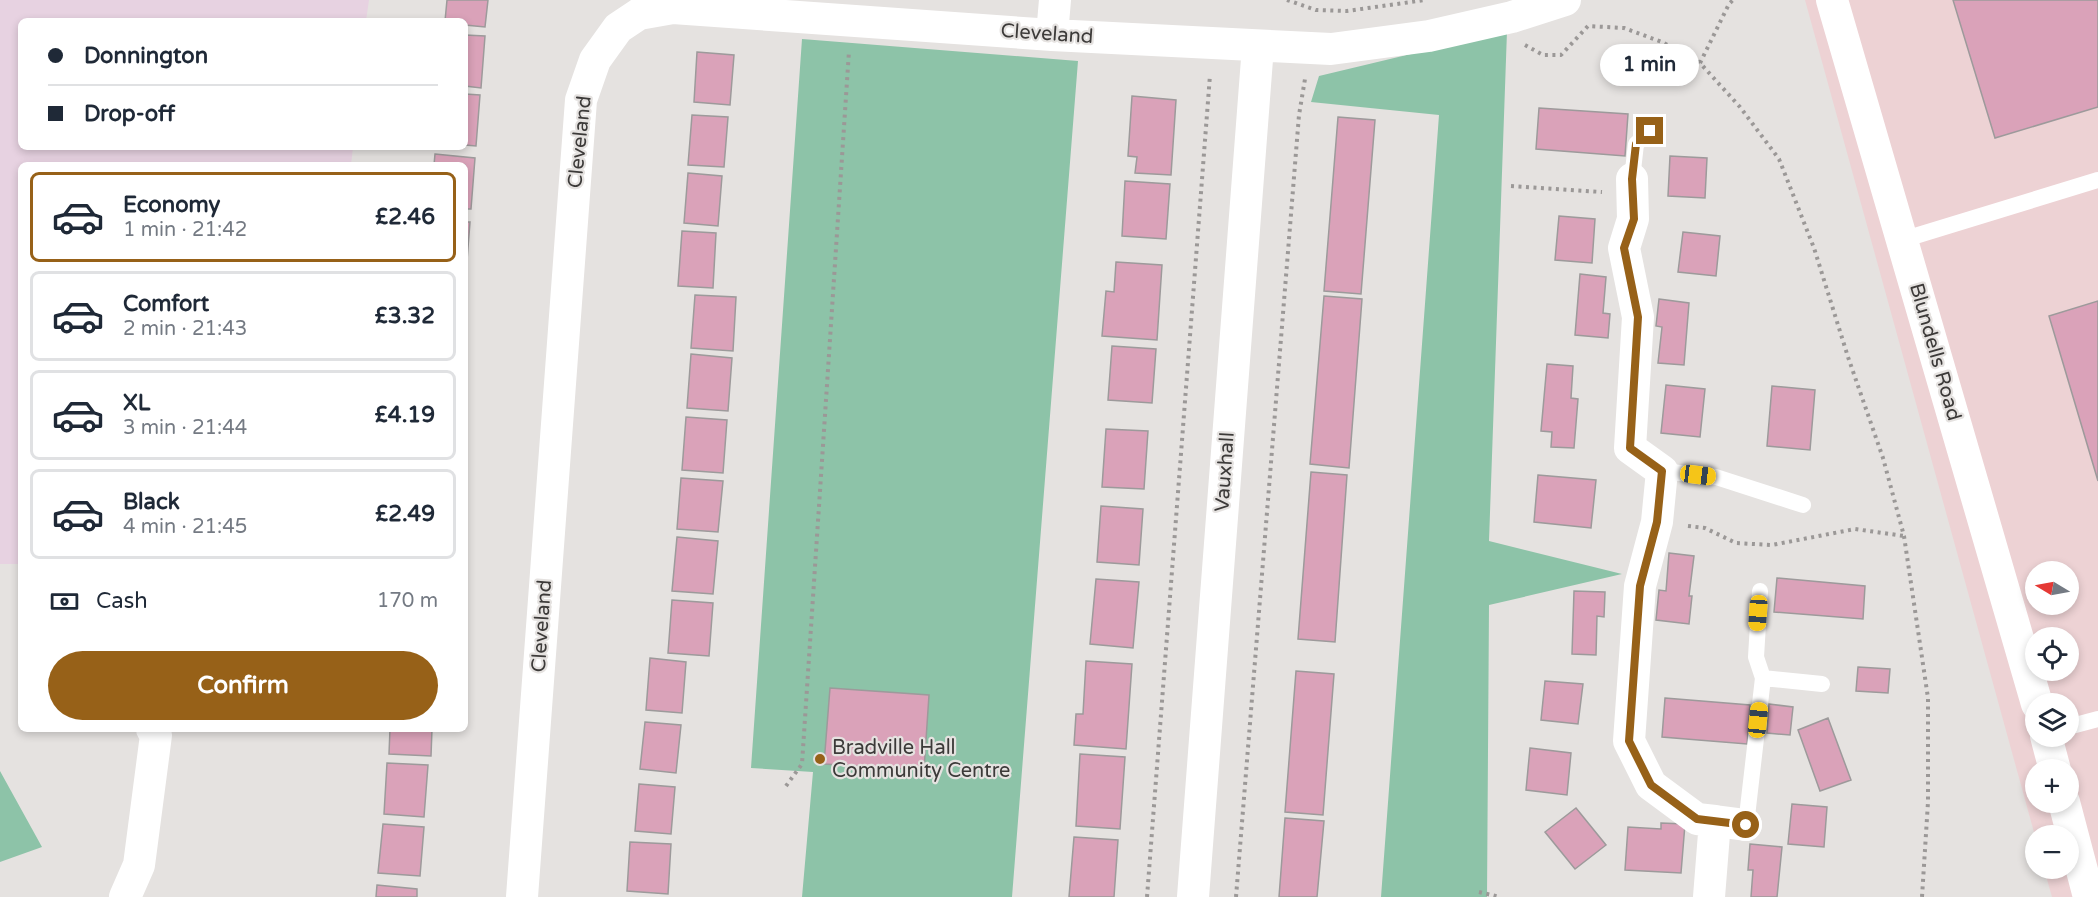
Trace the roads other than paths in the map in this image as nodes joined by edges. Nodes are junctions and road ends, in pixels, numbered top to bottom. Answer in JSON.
{"nodes":[{"id":1,"x":1055,"y":0,"type":"edge"},
{"id":2,"x":1565,"y":0,"type":"edge"},
{"id":3,"x":1832,"y":0,"type":"edge"},
{"id":4,"x":623,"y":11,"type":"edge"},
{"id":5,"x":1052,"y":35,"type":"junction"},
{"id":6,"x":1258,"y":46,"type":"junction"},
{"id":7,"x":1650,"y":131,"type":"dead end"},
{"id":8,"x":2098,"y":180,"type":"edge"},
{"id":9,"x":1632,"y":187,"type":"joint"},
{"id":10,"x":1902,"y":240,"type":"junction"},
{"id":11,"x":1662,"y":471,"type":"junction"},
{"id":12,"x":1803,"y":505,"type":"dead end"},
{"id":13,"x":1760,"y":591,"type":"dead end"},
{"id":14,"x":1763,"y":678,"type":"junction"},
{"id":15,"x":1822,"y":684,"type":"dead end"},
{"id":16,"x":2034,"y":693,"type":"edge"},
{"id":17,"x":2098,"y":719,"type":"edge"},
{"id":18,"x":2079,"y":724,"type":"edge"},
{"id":19,"x":159,"y":732,"type":"edge"},
{"id":20,"x":2067,"y":813,"type":"edge"},
{"id":21,"x":1715,"y":821,"type":"junction"},
{"id":22,"x":1746,"y":825,"type":"joint"},
{"id":23,"x":125,"y":897,"type":"edge"},
{"id":24,"x":522,"y":897,"type":"edge"},
{"id":25,"x":1193,"y":897,"type":"edge"},
{"id":26,"x":1709,"y":897,"type":"edge"},
{"id":27,"x":2089,"y":897,"type":"edge"}],
"edges":[{"from":1,"to":5,"type":"street"},
{"from":2,"to":6,"type":"street","name":"Cleveland"},
{"from":3,"to":10,"type":"street","name":"Blundells Road"},
{"from":4,"to":5,"type":"street","name":"Cleveland"},
{"from":4,"to":24,"type":"street","name":"Cleveland"},
{"from":5,"to":6,"type":"street","name":"Cleveland"},
{"from":6,"to":25,"type":"street","name":"Vauxhall"},
{"from":7,"to":9,"type":"lane"},
{"from":8,"to":10,"type":"lane"},
{"from":9,"to":11,"type":"street"},
{"from":10,"to":16,"type":"street","name":"Blundells Road"},
{"from":11,"to":12,"type":"lane"},
{"from":11,"to":21,"type":"street"},
{"from":13,"to":14,"type":"lane"},
{"from":14,"to":15,"type":"lane"},
{"from":14,"to":22,"type":"lane"},
{"from":17,"to":18,"type":"lane"},
{"from":19,"to":23,"type":"street"},
{"from":20,"to":27,"type":"street"},
{"from":21,"to":22,"type":"street"},
{"from":21,"to":26,"type":"street"}]}
